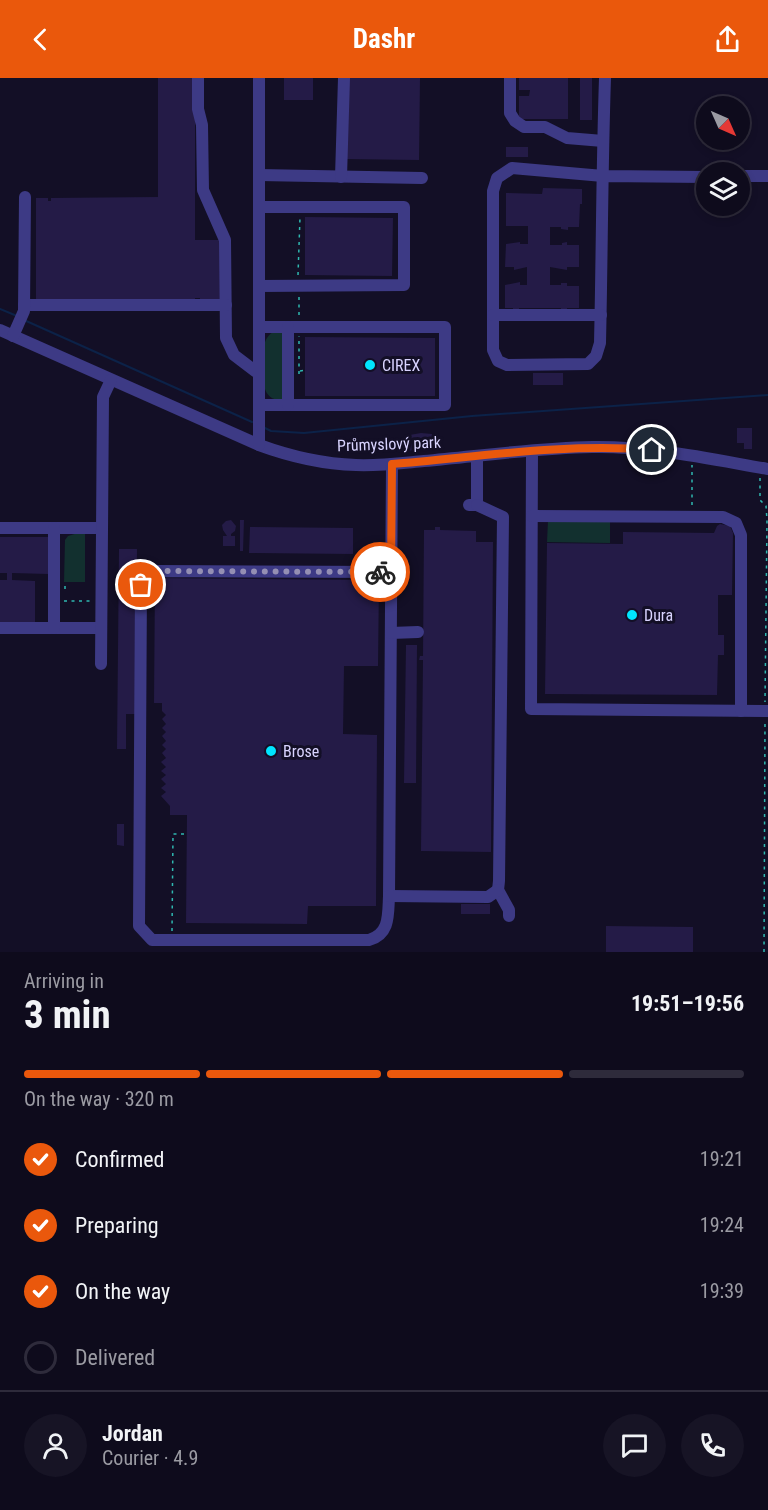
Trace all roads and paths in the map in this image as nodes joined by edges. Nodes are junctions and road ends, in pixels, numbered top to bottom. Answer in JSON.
{"nodes":[{"id":1,"x":198,"y":78,"type":"edge"},
{"id":2,"x":259,"y":78,"type":"edge"},
{"id":3,"x":344,"y":78,"type":"edge"},
{"id":4,"x":510,"y":78,"type":"edge"},
{"id":5,"x":604,"y":78,"type":"edge"},
{"id":6,"x":603,"y":141,"type":"junction"},
{"id":7,"x":259,"y":175,"type":"junction"},
{"id":8,"x":603,"y":176,"type":"junction"},
{"id":9,"x":750,"y":176,"type":"edge"},
{"id":10,"x":768,"y":176,"type":"edge"},
{"id":11,"x":340,"y":177,"type":"junction"},
{"id":12,"x":696,"y":177,"type":"edge"},
{"id":13,"x":422,"y":178,"type":"dead end"},
{"id":14,"x":25,"y":197,"type":"dead end"},
{"id":15,"x":259,"y":207,"type":"junction"},
{"id":16,"x":300,"y":207,"type":"junction"},
{"id":17,"x":298,"y":282,"type":"dead end"},
{"id":18,"x":259,"y":286,"type":"junction"},
{"id":19,"x":298,"y":290,"type":"dead end"},
{"id":20,"x":226,"y":305,"type":"junction"},
{"id":21,"x":22,"y":314,"type":"junction"},
{"id":22,"x":493,"y":315,"type":"junction"},
{"id":23,"x":601,"y":315,"type":"junction"},
{"id":24,"x":259,"y":327,"type":"junction"},
{"id":25,"x":296,"y":327,"type":"junction"},
{"id":26,"x":0,"y":330,"type":"edge"},
{"id":27,"x":13,"y":336,"type":"junction"},
{"id":28,"x":306,"y":370,"type":"dead end"},
{"id":29,"x":299,"y":371,"type":"junction"},
{"id":30,"x":259,"y":372,"type":"junction"},
{"id":31,"x":111,"y":380,"type":"junction"},
{"id":32,"x":299,"y":380,"type":"dead end"},
{"id":33,"x":259,"y":405,"type":"junction"},
{"id":34,"x":288,"y":405,"type":"junction"},
{"id":35,"x":259,"y":445,"type":"junction"},
{"id":36,"x":532,"y":451,"type":"junction"},
{"id":37,"x":477,"y":456,"type":"junction"},
{"id":38,"x":692,"y":461,"type":"dead end"},
{"id":39,"x":392,"y":464,"type":"junction"},
{"id":40,"x":768,"y":469,"type":"edge"},
{"id":41,"x":532,"y":516,"type":"junction"},
{"id":42,"x":692,"y":517,"type":"junction"},
{"id":43,"x":0,"y":528,"type":"edge"},
{"id":44,"x":54,"y":528,"type":"junction"},
{"id":45,"x":102,"y":528,"type":"junction"},
{"id":46,"x":391,"y":572,"type":"junction"},
{"id":47,"x":54,"y":601,"type":"junction"},
{"id":48,"x":96,"y":601,"type":"dead end"},
{"id":49,"x":0,"y":628,"type":"edge"},
{"id":50,"x":54,"y":628,"type":"junction"},
{"id":51,"x":101,"y":628,"type":"junction"},
{"id":52,"x":418,"y":632,"type":"dead end"},
{"id":53,"x":391,"y":633,"type":"junction"},
{"id":54,"x":101,"y":664,"type":"dead end"},
{"id":55,"x":741,"y":711,"type":"junction"},
{"id":56,"x":768,"y":711,"type":"edge"},
{"id":57,"x":187,"y":834,"type":"dead end"},
{"id":58,"x":498,"y":890,"type":"junction"},
{"id":59,"x":389,"y":896,"type":"junction"},
{"id":60,"x":509,"y":916,"type":"dead end"},
{"id":61,"x":172,"y":935,"type":"dead end"}],
"edges":[{"from":1,"to":20,"type":"street"},
{"from":2,"to":7,"type":"street"},
{"from":3,"to":11,"type":"street"},
{"from":4,"to":6,"type":"street"},
{"from":5,"to":6,"type":"street"},
{"from":6,"to":8,"type":"street"},
{"from":7,"to":11,"type":"street"},
{"from":7,"to":15,"type":"street"},
{"from":8,"to":12,"type":"street"},
{"from":8,"to":22,"type":"street"},
{"from":8,"to":23,"type":"street"},
{"from":9,"to":10,"type":"street"},
{"from":11,"to":13,"type":"street"},
{"from":14,"to":21,"type":"street"},
{"from":15,"to":16,"type":"street"},
{"from":15,"to":18,"type":"street"},
{"from":16,"to":17,"type":"path"},
{"from":16,"to":18,"type":"street"},
{"from":18,"to":24,"type":"street"},
{"from":19,"to":25,"type":"path"},
{"from":20,"to":21,"type":"street"},
{"from":20,"to":30,"type":"street"},
{"from":21,"to":27,"type":"street"},
{"from":22,"to":23,"type":"street"},
{"from":22,"to":23,"type":"street"},
{"from":24,"to":25,"type":"street"},
{"from":24,"to":30,"type":"street"},
{"from":25,"to":29,"type":"path"},
{"from":25,"to":34,"type":"street"},
{"from":25,"to":34,"type":"street"},
{"from":26,"to":27,"type":"street","name":"Průmyslový park"},
{"from":27,"to":31,"type":"street","name":"Průmyslový park"},
{"from":28,"to":29,"type":"path"},
{"from":29,"to":32,"type":"path"},
{"from":30,"to":33,"type":"street"},
{"from":31,"to":35,"type":"street","name":"Průmyslový park"},
{"from":31,"to":45,"type":"street"},
{"from":33,"to":34,"type":"street"},
{"from":33,"to":35,"type":"street"},
{"from":35,"to":39,"type":"street","name":"Průmyslový park"},
{"from":36,"to":37,"type":"street","name":"Průmyslový park"},
{"from":36,"to":40,"type":"street","name":"Průmyslový park"},
{"from":36,"to":41,"type":"street"},
{"from":37,"to":39,"type":"street","name":"Průmyslový park"},
{"from":37,"to":58,"type":"street"},
{"from":38,"to":42,"type":"path"},
{"from":39,"to":46,"type":"street"},
{"from":41,"to":42,"type":"street"},
{"from":41,"to":55,"type":"street"},
{"from":42,"to":55,"type":"street"},
{"from":43,"to":44,"type":"street"},
{"from":44,"to":45,"type":"street"},
{"from":44,"to":47,"type":"street"},
{"from":45,"to":51,"type":"street"},
{"from":46,"to":53,"type":"street"},
{"from":46,"to":59,"type":"street"},
{"from":47,"to":48,"type":"path"},
{"from":47,"to":50,"type":"street"},
{"from":49,"to":50,"type":"street"},
{"from":50,"to":51,"type":"street"},
{"from":51,"to":54,"type":"street"},
{"from":52,"to":53,"type":"street"},
{"from":53,"to":59,"type":"street"},
{"from":55,"to":56,"type":"street"},
{"from":57,"to":61,"type":"path"},
{"from":58,"to":59,"type":"street"},
{"from":58,"to":60,"type":"street"}]}
